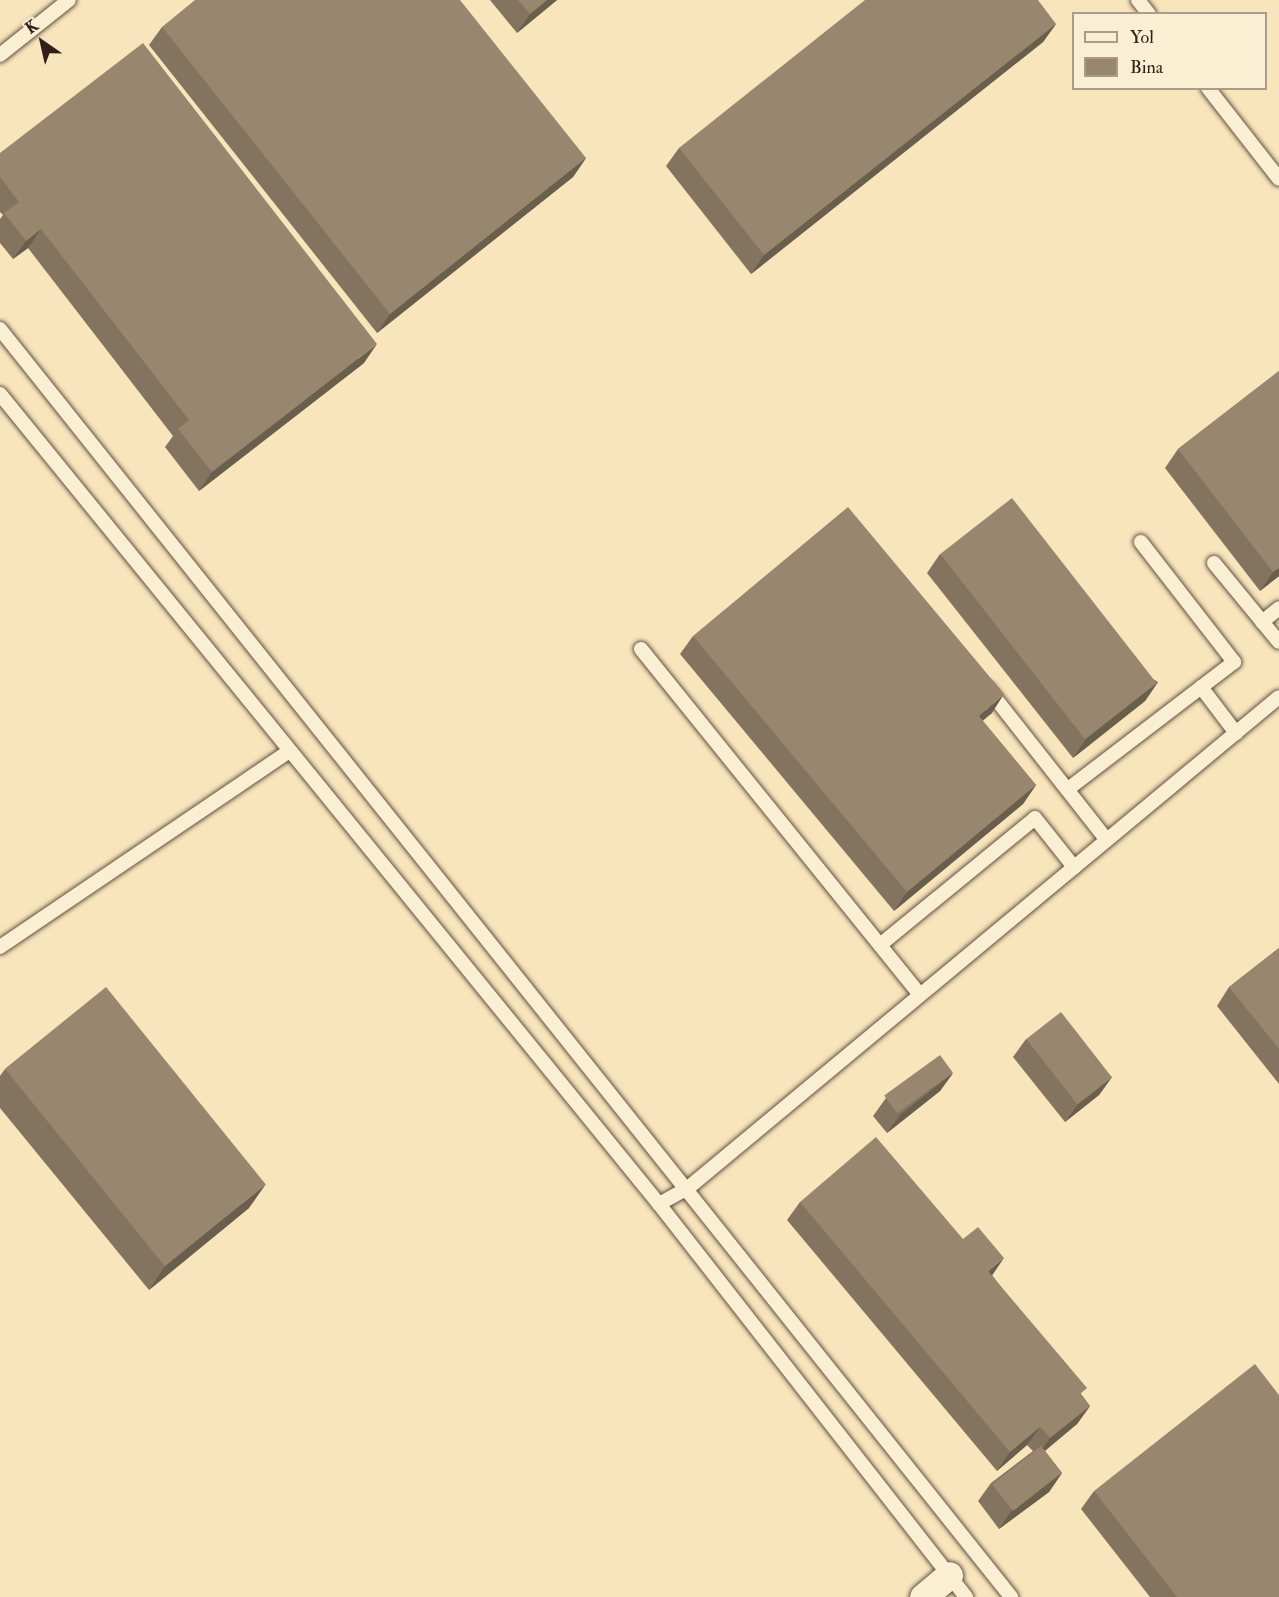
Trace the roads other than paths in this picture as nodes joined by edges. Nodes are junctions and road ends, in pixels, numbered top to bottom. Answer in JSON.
{"nodes":[{"id":1,"x":1138,"y":0,"type":"edge"},
{"id":2,"x":64,"y":1,"type":"edge"},
{"id":3,"x":1147,"y":12,"type":"edge"},
{"id":4,"x":0,"y":55,"type":"edge"},
{"id":5,"x":1210,"y":90,"type":"edge"},
{"id":6,"x":1279,"y":179,"type":"edge"},
{"id":7,"x":0,"y":329,"type":"edge"},
{"id":8,"x":0,"y":394,"type":"edge"},
{"id":9,"x":1141,"y":542,"type":"dead end"},
{"id":10,"x":1214,"y":563,"type":"dead end"},
{"id":11,"x":1279,"y":608,"type":"edge"},
{"id":12,"x":1262,"y":622,"type":"junction"},
{"id":13,"x":1279,"y":642,"type":"edge"},
{"id":14,"x":641,"y":649,"type":"dead end"},
{"id":15,"x":980,"y":679,"type":"edge"},
{"id":16,"x":1201,"y":687,"type":"junction"},
{"id":17,"x":1279,"y":697,"type":"edge"},
{"id":18,"x":1236,"y":734,"type":"junction"},
{"id":19,"x":290,"y":751,"type":"junction"},
{"id":20,"x":1068,"y":789,"type":"junction"},
{"id":21,"x":1107,"y":840,"type":"junction"},
{"id":22,"x":1074,"y":867,"type":"junction"},
{"id":23,"x":880,"y":945,"type":"junction"},
{"id":24,"x":0,"y":947,"type":"edge"},
{"id":25,"x":920,"y":995,"type":"junction"},
{"id":26,"x":688,"y":1188,"type":"junction"},
{"id":27,"x":659,"y":1204,"type":"junction"},
{"id":28,"x":949,"y":1575,"type":"junction"},
{"id":29,"x":923,"y":1597,"type":"edge"},
{"id":30,"x":966,"y":1597,"type":"edge"},
{"id":31,"x":1011,"y":1597,"type":"edge"}],
"edges":[{"from":1,"to":3,"type":"lane"},
{"from":2,"to":4,"type":"lane"},
{"from":5,"to":6,"type":"lane"},
{"from":7,"to":26,"type":"lane"},
{"from":8,"to":19,"type":"lane"},
{"from":9,"to":16,"type":"lane"},
{"from":10,"to":12,"type":"lane"},
{"from":11,"to":12,"type":"lane"},
{"from":12,"to":13,"type":"lane"},
{"from":14,"to":23,"type":"lane"},
{"from":15,"to":20,"type":"lane"},
{"from":16,"to":18,"type":"lane"},
{"from":16,"to":20,"type":"lane"},
{"from":17,"to":18,"type":"lane"},
{"from":18,"to":21,"type":"lane"},
{"from":19,"to":24,"type":"lane"},
{"from":19,"to":27,"type":"lane"},
{"from":20,"to":21,"type":"lane"},
{"from":21,"to":22,"type":"lane"},
{"from":22,"to":23,"type":"lane"},
{"from":22,"to":25,"type":"lane"},
{"from":23,"to":25,"type":"lane"},
{"from":25,"to":26,"type":"lane"},
{"from":26,"to":27,"type":"lane"},
{"from":26,"to":31,"type":"lane"},
{"from":27,"to":28,"type":"lane"},
{"from":28,"to":29,"type":"street"},
{"from":28,"to":30,"type":"lane"}]}
